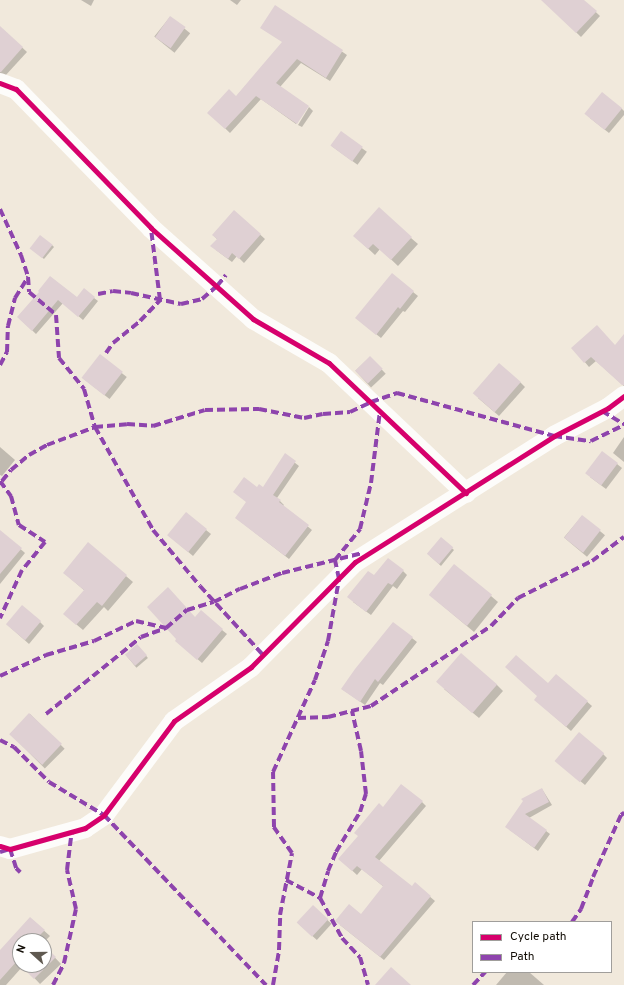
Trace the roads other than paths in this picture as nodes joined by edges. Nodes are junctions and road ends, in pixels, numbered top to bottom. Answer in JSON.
{"nodes":[{"id":1,"x":0,"y":83,"type":"edge"},
{"id":2,"x":624,"y":396,"type":"edge"},
{"id":3,"x":466,"y":493,"type":"junction"},
{"id":4,"x":0,"y":846,"type":"edge"}],
"edges":[{"from":1,"to":3,"type":"street"},
{"from":2,"to":3,"type":"street"},
{"from":3,"to":4,"type":"street"}]}
